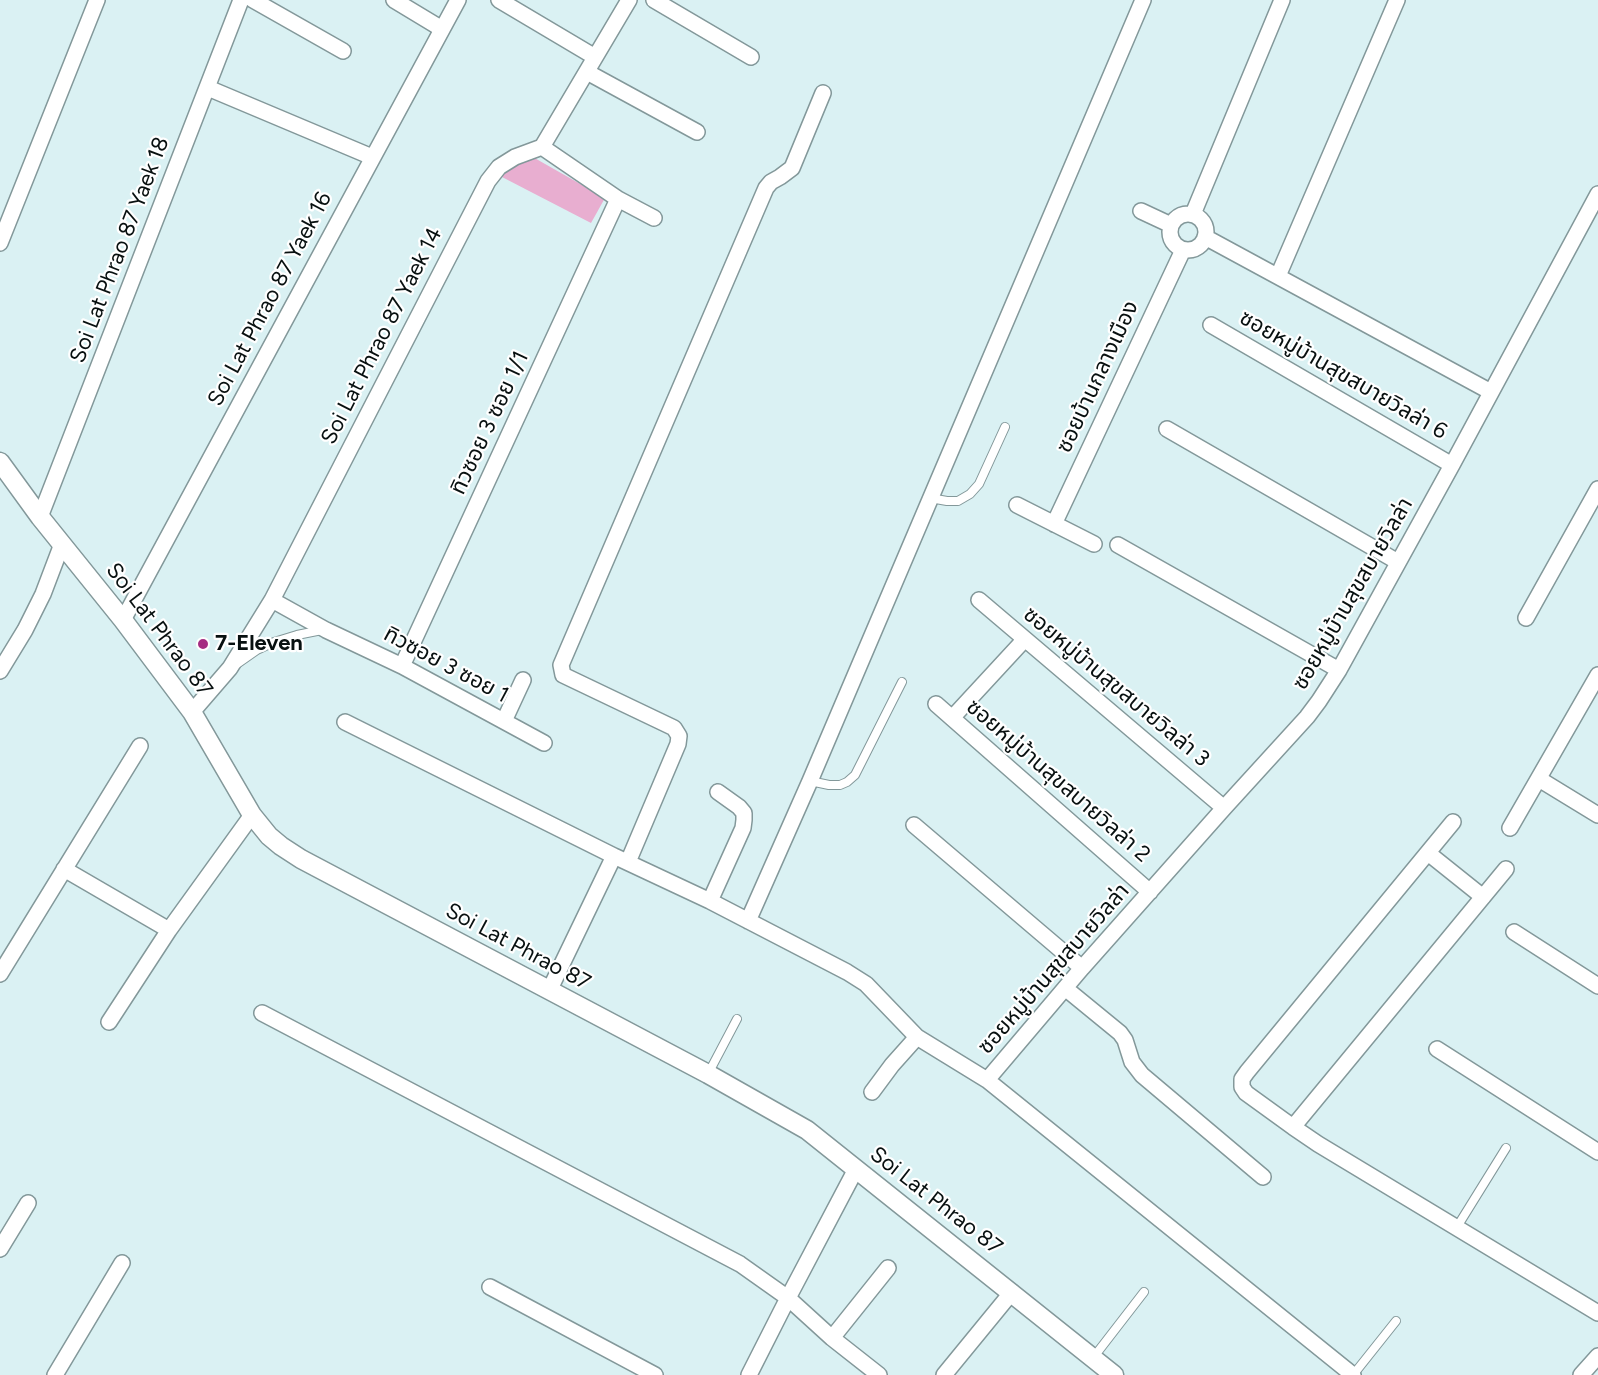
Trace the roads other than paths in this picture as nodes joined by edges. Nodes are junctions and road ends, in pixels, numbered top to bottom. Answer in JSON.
{"nodes":[{"id":1,"x":97,"y":0,"type":"edge"},
{"id":2,"x":241,"y":0,"type":"edge"},
{"id":3,"x":253,"y":0,"type":"edge"},
{"id":4,"x":394,"y":0,"type":"edge"},
{"id":5,"x":458,"y":0,"type":"edge"},
{"id":6,"x":499,"y":0,"type":"edge"},
{"id":7,"x":629,"y":0,"type":"edge"},
{"id":8,"x":654,"y":0,"type":"edge"},
{"id":9,"x":1143,"y":0,"type":"edge"},
{"id":10,"x":1282,"y":0,"type":"edge"},
{"id":11,"x":1397,"y":0,"type":"edge"},
{"id":12,"x":442,"y":29,"type":"junction"},
{"id":13,"x":343,"y":51,"type":"dead end"},
{"id":14,"x":595,"y":57,"type":"junction"},
{"id":15,"x":751,"y":57,"type":"dead end"},
{"id":16,"x":587,"y":72,"type":"junction"},
{"id":17,"x":208,"y":88,"type":"junction"},
{"id":18,"x":823,"y":93,"type":"dead end"},
{"id":19,"x":697,"y":132,"type":"dead end"},
{"id":20,"x":542,"y":147,"type":"junction"},
{"id":21,"x":372,"y":157,"type":"junction"},
{"id":22,"x":1598,"y":194,"type":"edge"},
{"id":23,"x":618,"y":199,"type":"junction"},
{"id":24,"x":1141,"y":211,"type":"dead end"},
{"id":25,"x":1192,"y":214,"type":"junction"},
{"id":26,"x":654,"y":218,"type":"dead end"},
{"id":27,"x":1171,"y":225,"type":"junction"},
{"id":28,"x":1205,"y":237,"type":"junction"},
{"id":29,"x":0,"y":243,"type":"edge"},
{"id":30,"x":1183,"y":250,"type":"junction"},
{"id":31,"x":1278,"y":276,"type":"junction"},
{"id":32,"x":1211,"y":325,"type":"dead end"},
{"id":33,"x":1491,"y":392,"type":"junction"},
{"id":34,"x":1005,"y":427,"type":"dead end"},
{"id":35,"x":1167,"y":429,"type":"dead end"},
{"id":36,"x":0,"y":462,"type":"edge"},
{"id":37,"x":1452,"y":465,"type":"junction"},
{"id":38,"x":1598,"y":489,"type":"edge"},
{"id":39,"x":930,"y":498,"type":"junction"},
{"id":40,"x":1017,"y":505,"type":"dead end"},
{"id":41,"x":40,"y":517,"type":"junction"},
{"id":42,"x":1054,"y":524,"type":"junction"},
{"id":43,"x":62,"y":544,"type":"junction"},
{"id":44,"x":1094,"y":544,"type":"dead end"},
{"id":45,"x":1118,"y":545,"type":"dead end"},
{"id":46,"x":1398,"y":562,"type":"junction"},
{"id":47,"x":272,"y":600,"type":"junction"},
{"id":48,"x":979,"y":600,"type":"dead end"},
{"id":49,"x":1526,"y":618,"type":"dead end"},
{"id":50,"x":123,"y":620,"type":"junction"},
{"id":51,"x":326,"y":630,"type":"junction"},
{"id":52,"x":1024,"y":639,"type":"junction"},
{"id":53,"x":402,"y":666,"type":"junction"},
{"id":54,"x":230,"y":668,"type":"junction"},
{"id":55,"x":1339,"y":670,"type":"junction"},
{"id":56,"x":0,"y":671,"type":"edge"},
{"id":57,"x":1598,"y":675,"type":"edge"},
{"id":58,"x":523,"y":680,"type":"dead end"},
{"id":59,"x":902,"y":682,"type":"dead end"},
{"id":60,"x":936,"y":704,"type":"dead end"},
{"id":61,"x":192,"y":712,"type":"junction"},
{"id":62,"x":952,"y":718,"type":"junction"},
{"id":63,"x":504,"y":721,"type":"junction"},
{"id":64,"x":345,"y":722,"type":"dead end"},
{"id":65,"x":544,"y":743,"type":"dead end"},
{"id":66,"x":140,"y":746,"type":"dead end"},
{"id":67,"x":1539,"y":779,"type":"junction"},
{"id":68,"x":810,"y":781,"type":"junction"},
{"id":69,"x":718,"y":792,"type":"dead end"},
{"id":70,"x":1224,"y":808,"type":"junction"},
{"id":71,"x":252,"y":815,"type":"junction"},
{"id":72,"x":1598,"y":815,"type":"edge"},
{"id":73,"x":1454,"y":822,"type":"dead end"},
{"id":74,"x":914,"y":825,"type":"dead end"},
{"id":75,"x":1510,"y":828,"type":"dead end"},
{"id":76,"x":1428,"y":853,"type":"junction"},
{"id":77,"x":621,"y":859,"type":"junction"},
{"id":78,"x":64,"y":869,"type":"junction"},
{"id":79,"x":1506,"y":870,"type":"dead end"},
{"id":80,"x":1150,"y":892,"type":"junction"},
{"id":81,"x":1483,"y":897,"type":"junction"},
{"id":82,"x":710,"y":901,"type":"junction"},
{"id":83,"x":748,"y":921,"type":"junction"},
{"id":84,"x":169,"y":930,"type":"junction"},
{"id":85,"x":1514,"y":932,"type":"dead end"},
{"id":86,"x":1082,"y":968,"type":"junction"},
{"id":87,"x":0,"y":974,"type":"edge"},
{"id":88,"x":1598,"y":986,"type":"edge"},
{"id":89,"x":1065,"y":988,"type":"junction"},
{"id":90,"x":549,"y":991,"type":"junction"},
{"id":91,"x":262,"y":1012,"type":"dead end"},
{"id":92,"x":737,"y":1019,"type":"dead end"},
{"id":93,"x":109,"y":1022,"type":"dead end"},
{"id":94,"x":916,"y":1036,"type":"junction"},
{"id":95,"x":1437,"y":1049,"type":"dead end"},
{"id":96,"x":708,"y":1074,"type":"junction"},
{"id":97,"x":987,"y":1080,"type":"junction"},
{"id":98,"x":872,"y":1092,"type":"dead end"},
{"id":99,"x":1293,"y":1127,"type":"junction"},
{"id":100,"x":1506,"y":1148,"type":"dead end"},
{"id":101,"x":1598,"y":1152,"type":"edge"},
{"id":102,"x":856,"y":1169,"type":"junction"},
{"id":103,"x":1263,"y":1178,"type":"dead end"},
{"id":104,"x":28,"y":1203,"type":"dead end"},
{"id":105,"x":1457,"y":1227,"type":"junction"},
{"id":106,"x":0,"y":1249,"type":"edge"},
{"id":107,"x":122,"y":1263,"type":"dead end"},
{"id":108,"x":888,"y":1268,"type":"dead end"},
{"id":109,"x":490,"y":1287,"type":"dead end"},
{"id":110,"x":1012,"y":1292,"type":"junction"},
{"id":111,"x":1144,"y":1292,"type":"dead end"},
{"id":112,"x":788,"y":1298,"type":"junction"},
{"id":113,"x":1598,"y":1312,"type":"edge"},
{"id":114,"x":1396,"y":1321,"type":"dead end"},
{"id":115,"x":832,"y":1338,"type":"junction"},
{"id":116,"x":1598,"y":1356,"type":"edge"},
{"id":117,"x":1093,"y":1358,"type":"junction"},
{"id":118,"x":55,"y":1375,"type":"edge"},
{"id":119,"x":655,"y":1375,"type":"edge"},
{"id":120,"x":749,"y":1375,"type":"edge"},
{"id":121,"x":879,"y":1375,"type":"edge"},
{"id":122,"x":944,"y":1375,"type":"edge"},
{"id":123,"x":1114,"y":1375,"type":"edge"},
{"id":124,"x":1353,"y":1375,"type":"edge"},
{"id":125,"x":1581,"y":1375,"type":"edge"}],
"edges":[{"from":1,"to":29,"type":"street"},
{"from":2,"to":17,"type":"street","name":"Soi Lat Phrao 87 Yaek 18"},
{"from":3,"to":13,"type":"street"},
{"from":4,"to":12,"type":"street"},
{"from":5,"to":12,"type":"street","name":"Soi Lat Phrao 87 Yaek 16"},
{"from":6,"to":14,"type":"street"},
{"from":7,"to":14,"type":"street"},
{"from":8,"to":15,"type":"street"},
{"from":9,"to":39,"type":"street"},
{"from":10,"to":25,"type":"street"},
{"from":11,"to":31,"type":"street"},
{"from":12,"to":21,"type":"street","name":"Soi Lat Phrao 87 Yaek 16"},
{"from":14,"to":16,"type":"street"},
{"from":16,"to":19,"type":"street"},
{"from":16,"to":20,"type":"street"},
{"from":17,"to":21,"type":"street"},
{"from":17,"to":41,"type":"street","name":"Soi Lat Phrao 87 Yaek 18"},
{"from":18,"to":77,"type":"street"},
{"from":20,"to":23,"type":"street"},
{"from":20,"to":47,"type":"street","name":"Soi Lat Phrao 87 Yaek 14"},
{"from":21,"to":50,"type":"street","name":"Soi Lat Phrao 87 Yaek 16"},
{"from":22,"to":33,"type":"street","name":"ซอยหมู่บ้านสุขสบายวิลล่า"},
{"from":23,"to":26,"type":"street"},
{"from":23,"to":53,"type":"street","name":"ทิวซอย 3 ซอย 1/1"},
{"from":24,"to":27,"type":"street"},
{"from":25,"to":27,"type":"street"},
{"from":25,"to":28,"type":"street"},
{"from":27,"to":30,"type":"street"},
{"from":28,"to":30,"type":"street"},
{"from":28,"to":31,"type":"street"},
{"from":30,"to":42,"type":"street","name":"ซอยบ้านกลางเมือง"},
{"from":31,"to":33,"type":"street"},
{"from":32,"to":37,"type":"street","name":"ซอยหมู่บ้านสุขสบายวิลล่า 6"},
{"from":33,"to":37,"type":"street","name":"ซอยหมู่บ้านสุขสบายวิลล่า"},
{"from":34,"to":39,"type":"lane"},
{"from":35,"to":46,"type":"street"},
{"from":36,"to":41,"type":"street","name":"Soi Lat Phrao 87"},
{"from":37,"to":46,"type":"street","name":"ซอยหมู่บ้านสุขสบายวิลล่า"},
{"from":38,"to":49,"type":"street"},
{"from":39,"to":68,"type":"street"},
{"from":40,"to":42,"type":"street"},
{"from":41,"to":43,"type":"street","name":"Soi Lat Phrao 87"},
{"from":42,"to":44,"type":"street"},
{"from":43,"to":50,"type":"street","name":"Soi Lat Phrao 87"},
{"from":43,"to":56,"type":"street"},
{"from":45,"to":55,"type":"street"},
{"from":46,"to":55,"type":"street","name":"ซอยหมู่บ้านสุขสบายวิลล่า"},
{"from":47,"to":51,"type":"street","name":"ทิวซอย 3 ซอย 1"},
{"from":47,"to":54,"type":"street","name":"Soi Lat Phrao 87 Yaek 14"},
{"from":48,"to":52,"type":"street","name":"ซอยหมู่บ้านสุขสบายวิลล่า 3"},
{"from":50,"to":61,"type":"street","name":"Soi Lat Phrao 87"},
{"from":51,"to":53,"type":"street","name":"ทิวซอย 3 ซอย 1"},
{"from":51,"to":54,"type":"lane"},
{"from":52,"to":62,"type":"street"},
{"from":52,"to":70,"type":"street","name":"ซอยหมู่บ้านสุขสบายวิลล่า 3"},
{"from":53,"to":63,"type":"street","name":"ทิวซอย 3 ซอย 1"},
{"from":54,"to":61,"type":"street","name":"Soi Lat Phrao 87 Yaek 14"},
{"from":55,"to":70,"type":"street","name":"ซอยหมู่บ้านสุขสบายวิลล่า"},
{"from":57,"to":67,"type":"street"},
{"from":58,"to":63,"type":"street"},
{"from":59,"to":68,"type":"lane"},
{"from":60,"to":62,"type":"street","name":"ซอยหมู่บ้านสุขสบายวิลล่า 2"},
{"from":61,"to":71,"type":"street","name":"Soi Lat Phrao 87"},
{"from":62,"to":80,"type":"street","name":"ซอยหมู่บ้านสุขสบายวิลล่า 2"},
{"from":63,"to":65,"type":"street","name":"ทิวซอย 3 ซอย 1"},
{"from":64,"to":77,"type":"street"},
{"from":66,"to":78,"type":"street"},
{"from":67,"to":72,"type":"street"},
{"from":67,"to":75,"type":"street"},
{"from":68,"to":83,"type":"street"},
{"from":69,"to":82,"type":"street"},
{"from":70,"to":80,"type":"street","name":"ซอยหมู่บ้านสุขสบายวิลล่า"},
{"from":71,"to":84,"type":"street"},
{"from":71,"to":90,"type":"street","name":"Soi Lat Phrao 87"},
{"from":73,"to":76,"type":"street"},
{"from":74,"to":86,"type":"street"},
{"from":76,"to":81,"type":"street"},
{"from":76,"to":99,"type":"street"},
{"from":77,"to":82,"type":"street"},
{"from":77,"to":90,"type":"street"},
{"from":78,"to":84,"type":"street"},
{"from":78,"to":87,"type":"street"},
{"from":79,"to":81,"type":"street"},
{"from":80,"to":86,"type":"street","name":"ซอยหมู่บ้านสุขสบายวิลล่า"},
{"from":81,"to":99,"type":"street"},
{"from":82,"to":83,"type":"street"},
{"from":83,"to":94,"type":"street"},
{"from":84,"to":93,"type":"street"},
{"from":85,"to":88,"type":"street"},
{"from":86,"to":89,"type":"street","name":"ซอยหมู่บ้านสุขสบายวิลล่า"},
{"from":89,"to":97,"type":"street","name":"ซอยหมู่บ้านสุขสบายวิลล่า"},
{"from":89,"to":103,"type":"street"},
{"from":90,"to":96,"type":"street","name":"Soi Lat Phrao 87"},
{"from":91,"to":112,"type":"street"},
{"from":92,"to":96,"type":"lane"},
{"from":94,"to":97,"type":"street"},
{"from":94,"to":98,"type":"street"},
{"from":95,"to":101,"type":"street"},
{"from":96,"to":102,"type":"street","name":"Soi Lat Phrao 87"},
{"from":97,"to":124,"type":"street"},
{"from":99,"to":105,"type":"street"},
{"from":100,"to":105,"type":"lane"},
{"from":102,"to":110,"type":"street","name":"Soi Lat Phrao 87"},
{"from":102,"to":112,"type":"street"},
{"from":104,"to":106,"type":"street"},
{"from":105,"to":113,"type":"street"},
{"from":107,"to":118,"type":"street"},
{"from":108,"to":115,"type":"street"},
{"from":109,"to":119,"type":"street"},
{"from":110,"to":117,"type":"street","name":"Soi Lat Phrao 87"},
{"from":110,"to":122,"type":"street"},
{"from":111,"to":117,"type":"lane"},
{"from":112,"to":115,"type":"street"},
{"from":112,"to":120,"type":"street"},
{"from":114,"to":124,"type":"lane"},
{"from":115,"to":121,"type":"street"},
{"from":116,"to":125,"type":"street"},
{"from":117,"to":123,"type":"street","name":"Soi Lat Phrao 87"}]}
